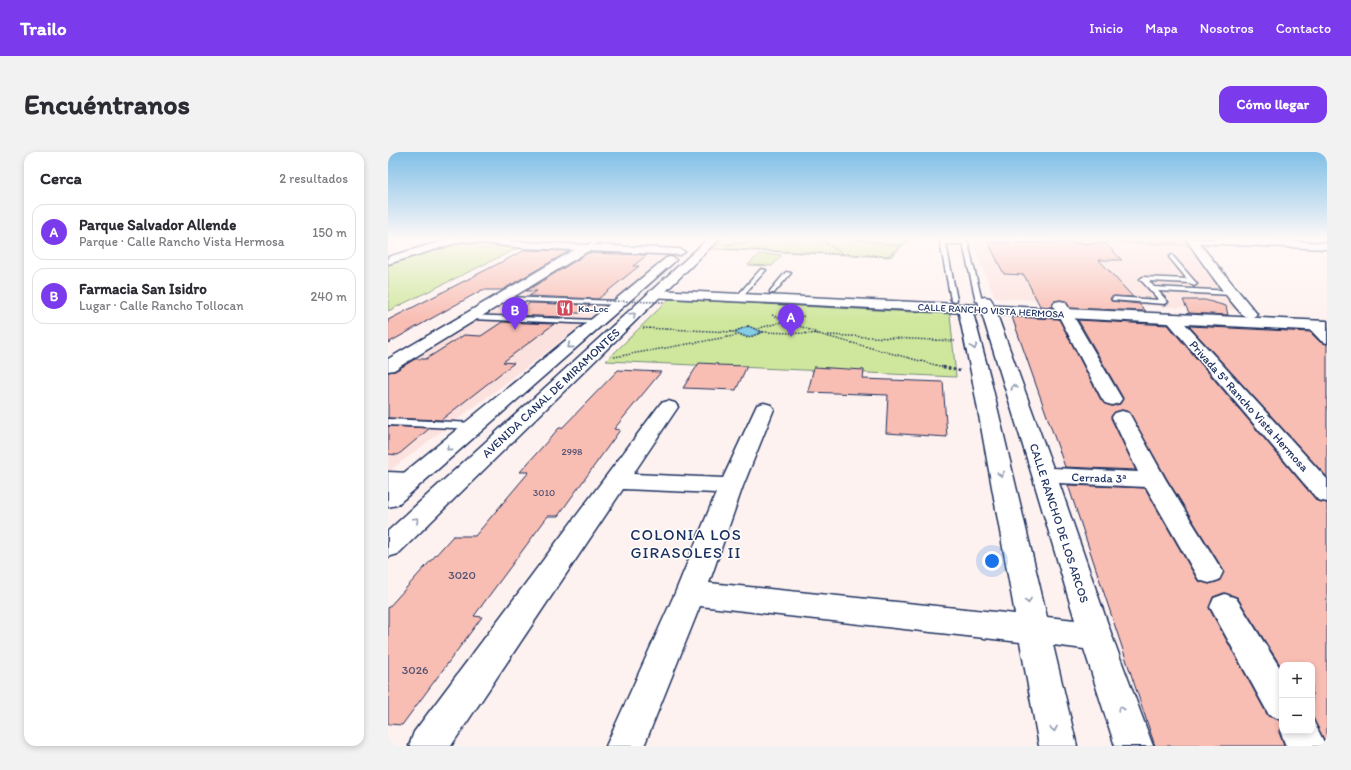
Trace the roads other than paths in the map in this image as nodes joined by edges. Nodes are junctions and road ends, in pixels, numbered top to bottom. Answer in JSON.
{"nodes":[{"id":1,"x":555,"y":267,"type":"edge"},
{"id":2,"x":660,"y":267,"type":"edge"},
{"id":3,"x":684,"y":267,"type":"edge"},
{"id":4,"x":956,"y":267,"type":"edge"},
{"id":5,"x":969,"y":267,"type":"edge"},
{"id":6,"x":1180,"y":267,"type":"edge"},
{"id":7,"x":1212,"y":267,"type":"edge"},
{"id":8,"x":763,"y":270,"type":"dead end"},
{"id":9,"x":788,"y":274,"type":"dead end"},
{"id":10,"x":1192,"y":281,"type":"junction"},
{"id":11,"x":1153,"y":290,"type":"junction"},
{"id":12,"x":772,"y":292,"type":"junction"},
{"id":13,"x":1201,"y":292,"type":"junction"},
{"id":14,"x":1232,"y":293,"type":"junction"},
{"id":15,"x":661,"y":294,"type":"junction"},
{"id":16,"x":741,"y":294,"type":"junction"},
{"id":17,"x":501,"y":299,"type":"junction"},
{"id":18,"x":1114,"y":299,"type":"dead end"},
{"id":19,"x":613,"y":302,"type":"junction"},
{"id":20,"x":975,"y":304,"type":"junction"},
{"id":21,"x":1062,"y":309,"type":"junction"},
{"id":22,"x":1250,"y":314,"type":"junction"},
{"id":23,"x":470,"y":317,"type":"junction"},
{"id":24,"x":1172,"y":318,"type":"junction"},
{"id":25,"x":597,"y":322,"type":"junction"},
{"id":26,"x":1323,"y":323,"type":"edge"},
{"id":27,"x":1327,"y":338,"type":"edge"},
{"id":28,"x":388,"y":366,"type":"edge"},
{"id":29,"x":668,"y":407,"type":"dead end"},
{"id":30,"x":764,"y":409,"type":"dead end"},
{"id":31,"x":987,"y":409,"type":"junction"},
{"id":32,"x":1021,"y":410,"type":"junction"},
{"id":33,"x":388,"y":422,"type":"edge"},
{"id":34,"x":475,"y":426,"type":"junction"},
{"id":35,"x":1044,"y":475,"type":"junction"},
{"id":36,"x":399,"y":480,"type":"edge"},
{"id":37,"x":1154,"y":480,"type":"junction"},
{"id":38,"x":616,"y":481,"type":"junction"},
{"id":39,"x":732,"y":486,"type":"junction"},
{"id":40,"x":1327,"y":494,"type":"edge"},
{"id":41,"x":388,"y":499,"type":"edge"},
{"id":42,"x":388,"y":547,"type":"edge"},
{"id":43,"x":1209,"y":572,"type":"dead end"},
{"id":44,"x":690,"y":593,"type":"junction"},
{"id":45,"x":1226,"y":606,"type":"dead end"},
{"id":46,"x":1035,"y":630,"type":"junction"},
{"id":47,"x":1096,"y":636,"type":"junction"},
{"id":48,"x":1279,"y":698,"type":"edge"},
{"id":49,"x":1300,"y":734,"type":"edge"},
{"id":50,"x":428,"y":746,"type":"edge"},
{"id":51,"x":625,"y":746,"type":"edge"},
{"id":52,"x":1058,"y":746,"type":"edge"},
{"id":53,"x":1134,"y":746,"type":"edge"},
{"id":54,"x":1307,"y":746,"type":"edge"}],
"edges":[{"from":1,"to":17,"type":"street"},
{"from":2,"to":19,"type":"street","name":"AVENIDA CANAL DE MIRAMONTES"},
{"from":3,"to":15,"type":"street","name":"AVENIDA CANAL DE MIRAMONTES"},
{"from":4,"to":20,"type":"lane"},
{"from":5,"to":20,"type":"lane"},
{"from":6,"to":10,"type":"lane"},
{"from":7,"to":14,"type":"street"},
{"from":8,"to":16,"type":"lane"},
{"from":9,"to":12,"type":"lane"},
{"from":10,"to":11,"type":"lane"},
{"from":10,"to":13,"type":"lane"},
{"from":11,"to":13,"type":"lane"},
{"from":11,"to":18,"type":"lane"},
{"from":12,"to":16,"type":"street","name":"CALLE RANCHO VISTA HERMOSA"},
{"from":12,"to":20,"type":"street","name":"CALLE RANCHO VISTA HERMOSA"},
{"from":13,"to":14,"type":"lane"},
{"from":14,"to":22,"type":"street"},
{"from":15,"to":16,"type":"street","name":"CALLE RANCHO VISTA HERMOSA"},
{"from":42,"to":15,"type":"street","name":"AVENIDA CANAL DE MIRAMONTES","one_way":true},
{"from":16,"to":20,"type":"street","name":"CALLE RANCHO VISTA HERMOSA"},
{"from":17,"to":19,"type":"lane"},
{"from":17,"to":23,"type":"street"},
{"from":19,"to":25,"type":"street","name":"AVENIDA CANAL DE MIRAMONTES"},
{"from":20,"to":21,"type":"street","name":"CALLE RANCHO VISTA HERMOSA"},
{"from":20,"to":31,"type":"street","one_way":true},
{"from":32,"to":20,"type":"street","name":"CALLE RANCHO DE LOS ARCOS","one_way":true},
{"from":21,"to":22,"type":"street","name":"CALLE RANCHO VISTA HERMOSA"},
{"from":21,"to":24,"type":"street","name":"CALLE RANCHO VISTA HERMOSA"},
{"from":21,"to":37,"type":"street"},
{"from":22,"to":26,"type":"street","name":"CALLE RANCHO VISTA HERMOSA"},
{"from":23,"to":25,"type":"lane"},
{"from":23,"to":28,"type":"street"},
{"from":24,"to":26,"type":"street","name":"CALLE RANCHO VISTA HERMOSA"},
{"from":24,"to":40,"type":"street","name":"Privada 5ª Rancho Vista Hermosa"},
{"from":25,"to":34,"type":"street","name":"AVENIDA CANAL DE MIRAMONTES","one_way":true},
{"from":26,"to":27,"type":"street"},
{"from":29,"to":38,"type":"street"},
{"from":30,"to":39,"type":"street"},
{"from":31,"to":32,"type":"street"},
{"from":31,"to":46,"type":"street","one_way":true},
{"from":32,"to":35,"type":"street","name":"CALLE RANCHO DE LOS ARCOS"},
{"from":33,"to":34,"type":"lane"},
{"from":34,"to":36,"type":"street","name":"AVENIDA CANAL DE MIRAMONTES","one_way":true},
{"from":35,"to":37,"type":"street","name":"Cerrada 3ª"},
{"from":35,"to":47,"type":"street","name":"CALLE RANCHO DE LOS ARCOS"},
{"from":36,"to":41,"type":"street","name":"AVENIDA CANAL DE MIRAMONTES"},
{"from":37,"to":43,"type":"street"},
{"from":38,"to":39,"type":"street"},
{"from":38,"to":50,"type":"street"},
{"from":39,"to":44,"type":"street"},
{"from":44,"to":46,"type":"street"},
{"from":44,"to":51,"type":"street"},
{"from":45,"to":48,"type":"street"},
{"from":46,"to":47,"type":"street"},
{"from":46,"to":52,"type":"street","one_way":true},
{"from":53,"to":47,"type":"street","name":"CALLE RANCHO DE LOS ARCOS","one_way":true},
{"from":49,"to":54,"type":"street"}]}
